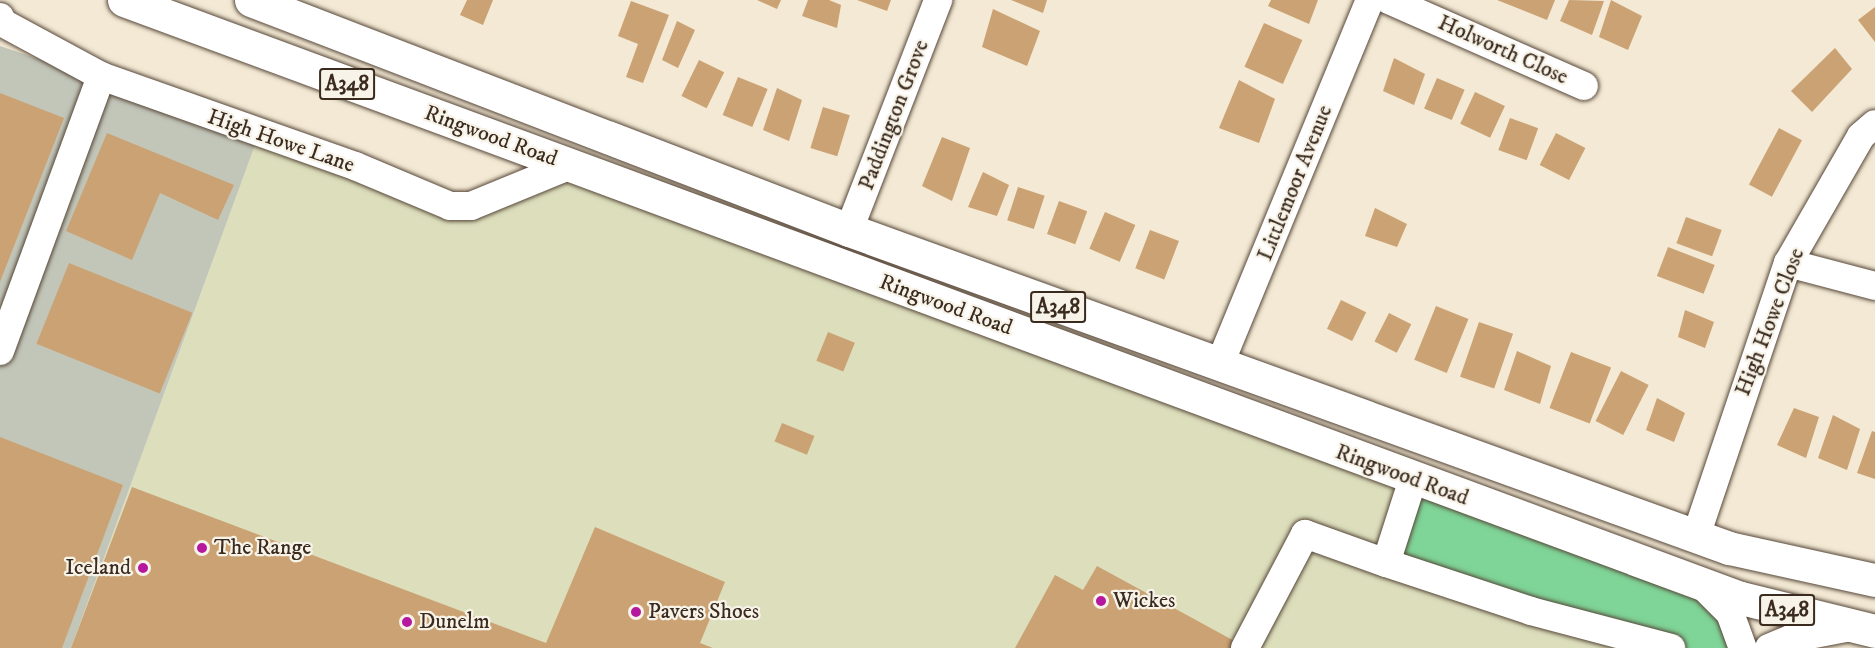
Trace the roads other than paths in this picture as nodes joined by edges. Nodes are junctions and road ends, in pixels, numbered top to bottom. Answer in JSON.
{"nodes":[{"id":1,"x":124,"y":0,"type":"edge"},
{"id":2,"x":251,"y":0,"type":"edge"},
{"id":3,"x":938,"y":0,"type":"edge"},
{"id":4,"x":1371,"y":0,"type":"edge"},
{"id":5,"x":1389,"y":0,"type":"edge"},
{"id":6,"x":1,"y":22,"type":"edge"},
{"id":7,"x":101,"y":76,"type":"junction"},
{"id":8,"x":1584,"y":86,"type":"dead end"},
{"id":9,"x":1875,"y":124,"type":"edge"},
{"id":10,"x":571,"y":165,"type":"junction"},
{"id":11,"x":849,"y":230,"type":"junction"},
{"id":12,"x":1788,"y":263,"type":"junction"},
{"id":13,"x":1875,"y":286,"type":"edge"},
{"id":14,"x":0,"y":351,"type":"edge"},
{"id":15,"x":1219,"y":366,"type":"junction"},
{"id":16,"x":1413,"y":479,"type":"junction"},
{"id":17,"x":1696,"y":536,"type":"junction"},
{"id":18,"x":1386,"y":563,"type":"junction"},
{"id":19,"x":1875,"y":580,"type":"edge"},
{"id":20,"x":1701,"y":584,"type":"junction"},
{"id":21,"x":1863,"y":629,"type":"edge"},
{"id":22,"x":1245,"y":648,"type":"edge"},
{"id":23,"x":1671,"y":648,"type":"edge"},
{"id":24,"x":1743,"y":648,"type":"edge"},
{"id":25,"x":1769,"y":648,"type":"edge"}],
"edges":[{"from":1,"to":10,"type":"highway","name":"Ringwood Road","number":"A348"},
{"from":2,"to":11,"type":"highway","name":"Ringwood Road","number":"A348"},
{"from":3,"to":11,"type":"street","name":"Paddington Grove"},
{"from":4,"to":15,"type":"street","name":"Littlemoor Avenue"},
{"from":5,"to":8,"type":"street","name":"Holworth Close"},
{"from":6,"to":7,"type":"street","name":"High Howe Lane"},
{"from":7,"to":10,"type":"street","name":"High Howe Lane"},
{"from":7,"to":14,"type":"street"},
{"from":9,"to":12,"type":"street","name":"High Howe Close"},
{"from":10,"to":16,"type":"highway","name":"Ringwood Road","number":"A348"},
{"from":11,"to":15,"type":"highway","name":"Ringwood Road","number":"A348"},
{"from":12,"to":13,"type":"street"},
{"from":12,"to":17,"type":"street","name":"High Howe Close"},
{"from":15,"to":17,"type":"highway","name":"Ringwood Road","number":"A348"},
{"from":16,"to":18,"type":"street"},
{"from":16,"to":20,"type":"highway","name":"Ringwood Road","number":"A348"},
{"from":17,"to":19,"type":"highway","name":"Ringwood Road","number":"A348"},
{"from":18,"to":22,"type":"street"},
{"from":18,"to":23,"type":"street"},
{"from":20,"to":21,"type":"highway","name":"Ringwood Road","number":"A348"},
{"from":20,"to":24,"type":"street"},
{"from":21,"to":25,"type":"street"}]}
